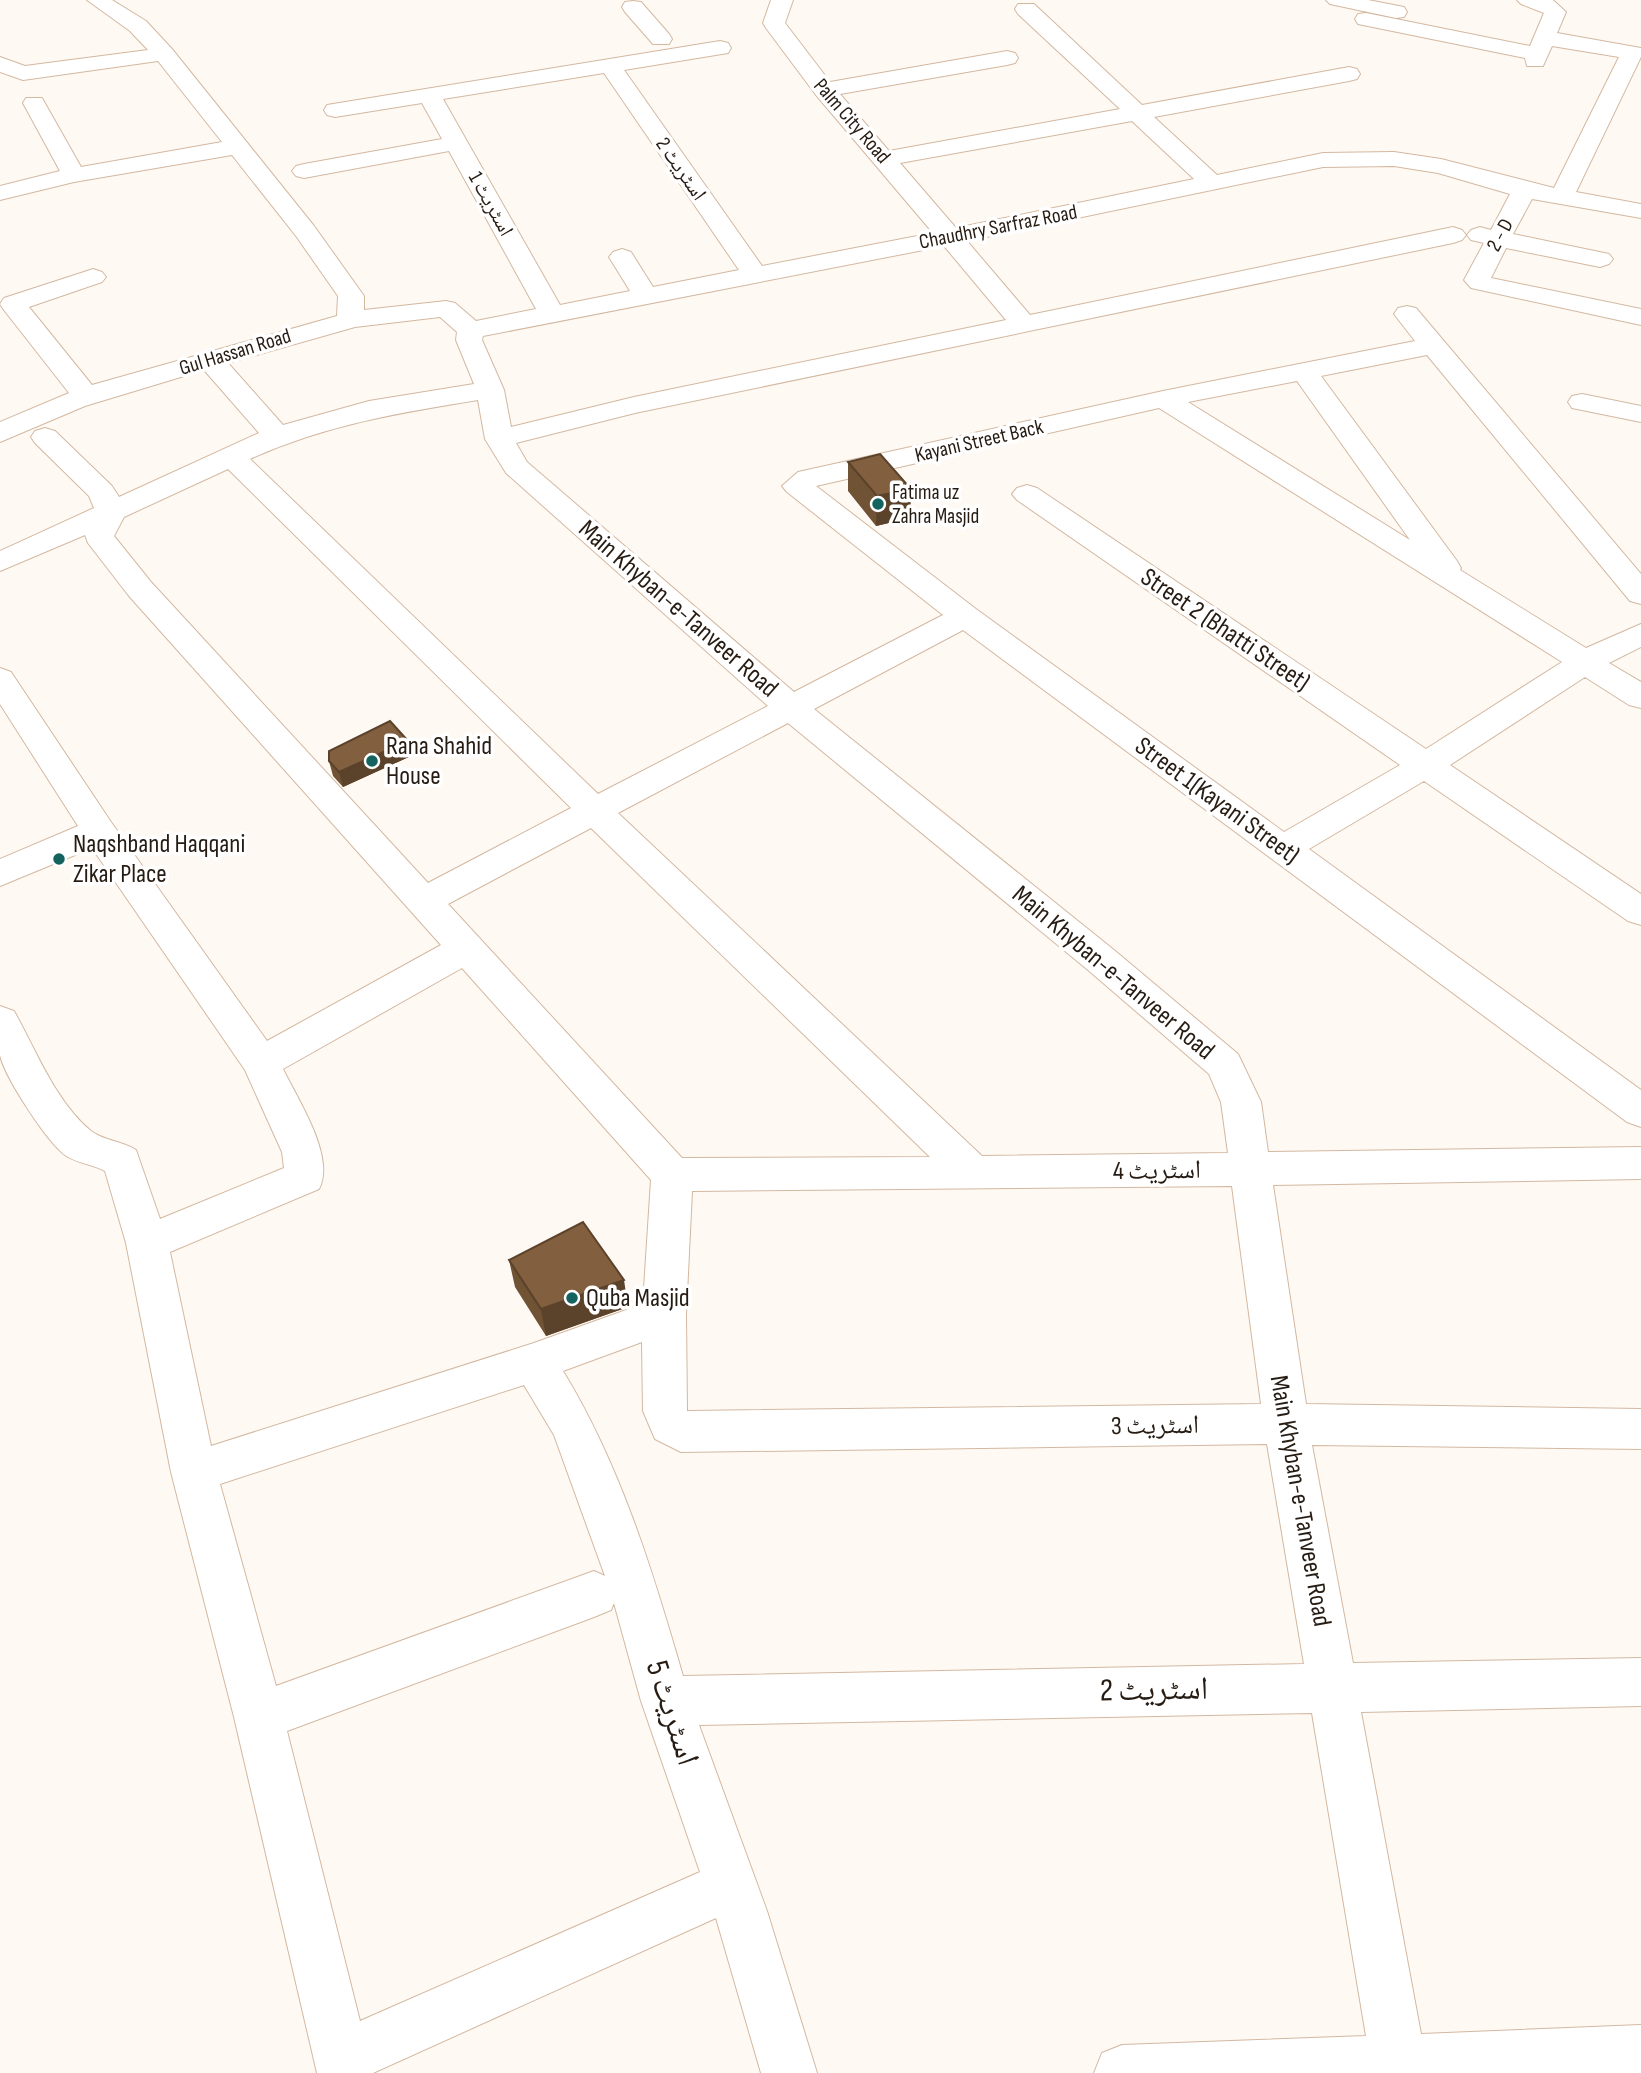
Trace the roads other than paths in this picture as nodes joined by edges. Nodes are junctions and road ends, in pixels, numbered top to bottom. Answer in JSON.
{"nodes":[{"id":1,"x":97,"y":0,"type":"edge"},
{"id":2,"x":1336,"y":0,"type":"edge"},
{"id":3,"x":1528,"y":0,"type":"edge"},
{"id":4,"x":633,"y":7,"type":"dead end"},
{"id":5,"x":778,"y":8,"type":"edge"},
{"id":6,"x":1026,"y":9,"type":"dead end"},
{"id":7,"x":1366,"y":19,"type":"dead end"},
{"id":8,"x":1477,"y":29,"type":"dead end"},
{"id":9,"x":661,"y":39,"type":"junction"},
{"id":10,"x":1542,"y":46,"type":"junction"},
{"id":11,"x":720,"y":48,"type":"dead end"},
{"id":12,"x":164,"y":54,"type":"junction"},
{"id":13,"x":610,"y":55,"type":"junction"},
{"id":14,"x":1007,"y":58,"type":"dead end"},
{"id":15,"x":0,"y":64,"type":"edge"},
{"id":16,"x":1633,"y":65,"type":"edge"},
{"id":17,"x":1349,"y":74,"type":"dead end"},
{"id":18,"x":1528,"y":76,"type":"dead end"},
{"id":19,"x":824,"y":90,"type":"junction"},
{"id":20,"x":429,"y":95,"type":"junction"},
{"id":21,"x":34,"y":103,"type":"dead end"},
{"id":22,"x":335,"y":110,"type":"dead end"},
{"id":23,"x":1136,"y":113,"type":"junction"},
{"id":24,"x":456,"y":143,"type":"junction"},
{"id":25,"x":236,"y":147,"type":"junction"},
{"id":26,"x":885,"y":159,"type":"junction"},
{"id":27,"x":304,"y":172,"type":"dead end"},
{"id":28,"x":83,"y":174,"type":"junction"},
{"id":29,"x":1213,"y":184,"type":"junction"},
{"id":30,"x":1566,"y":189,"type":"junction"},
{"id":31,"x":1524,"y":190,"type":"junction"},
{"id":32,"x":0,"y":193,"type":"edge"},
{"id":33,"x":1641,"y":193,"type":"edge"},
{"id":34,"x":102,"y":196,"type":"dead end"},
{"id":35,"x":1629,"y":209,"type":"edge"},
{"id":36,"x":1477,"y":236,"type":"junction"},
{"id":37,"x":950,"y":237,"type":"junction"},
{"id":38,"x":622,"y":257,"type":"dead end"},
{"id":39,"x":1600,"y":259,"type":"junction"},
{"id":40,"x":754,"y":273,"type":"junction"},
{"id":41,"x":93,"y":277,"type":"dead end"},
{"id":42,"x":645,"y":295,"type":"junction"},
{"id":43,"x":7,"y":306,"type":"edge"},
{"id":44,"x":1587,"y":306,"type":"junction"},
{"id":45,"x":552,"y":314,"type":"junction"},
{"id":46,"x":1407,"y":314,"type":"dead end"},
{"id":47,"x":1641,"y":317,"type":"edge"},
{"id":48,"x":350,"y":320,"type":"junction"},
{"id":49,"x":1025,"y":325,"type":"junction"},
{"id":50,"x":471,"y":330,"type":"junction"},
{"id":51,"x":1432,"y":346,"type":"junction"},
{"id":52,"x":210,"y":360,"type":"junction"},
{"id":53,"x":1303,"y":370,"type":"junction"},
{"id":54,"x":488,"y":386,"type":"junction"},
{"id":55,"x":86,"y":396,"type":"junction"},
{"id":56,"x":1163,"y":399,"type":"junction"},
{"id":57,"x":1582,"y":402,"type":"dead end"},
{"id":58,"x":1641,"y":414,"type":"edge"},
{"id":59,"x":0,"y":433,"type":"edge"},
{"id":60,"x":276,"y":436,"type":"junction"},
{"id":61,"x":45,"y":437,"type":"dead end"},
{"id":62,"x":499,"y":439,"type":"junction"},
{"id":63,"x":233,"y":457,"type":"junction"},
{"id":64,"x":797,"y":486,"type":"joint"},
{"id":65,"x":1027,"y":494,"type":"dead end"},
{"id":66,"x":111,"y":512,"type":"junction"},
{"id":67,"x":0,"y":562,"type":"edge"},
{"id":68,"x":1458,"y":584,"type":"junction"},
{"id":69,"x":1641,"y":594,"type":"edge"},
{"id":70,"x":965,"y":616,"type":"junction"},
{"id":71,"x":1641,"y":634,"type":"edge"},
{"id":72,"x":1585,"y":662,"type":"junction"},
{"id":73,"x":0,"y":679,"type":"edge"},
{"id":74,"x":1641,"y":697,"type":"edge"},
{"id":75,"x":791,"y":708,"type":"junction"},
{"id":76,"x":1424,"y":766,"type":"junction"},
{"id":77,"x":595,"y":811,"type":"junction"},
{"id":78,"x":99,"y":831,"type":"junction"},
{"id":79,"x":1282,"y":849,"type":"junction"},
{"id":80,"x":0,"y":873,"type":"edge"},
{"id":81,"x":423,"y":901,"type":"junction"},
{"id":82,"x":1641,"y":912,"type":"edge"},
{"id":83,"x":468,"y":947,"type":"junction"},
{"id":84,"x":0,"y":1021,"type":"edge"},
{"id":85,"x":261,"y":1063,"type":"junction"},
{"id":86,"x":1641,"y":1111,"type":"edge"},
{"id":87,"x":1641,"y":1163,"type":"edge"},
{"id":88,"x":1248,"y":1170,"type":"junction"},
{"id":89,"x":973,"y":1174,"type":"junction"},
{"id":90,"x":672,"y":1175,"type":"junction"},
{"id":91,"x":148,"y":1243,"type":"junction"},
{"id":92,"x":664,"y":1315,"type":"junction"},
{"id":93,"x":534,"y":1362,"type":"junction"},
{"id":94,"x":1286,"y":1424,"type":"junction"},
{"id":95,"x":1641,"y":1429,"type":"edge"},
{"id":96,"x":194,"y":1472,"type":"junction"},
{"id":97,"x":594,"y":1594,"type":"dead end"},
{"id":98,"x":1641,"y":1682,"type":"edge"},
{"id":99,"x":1332,"y":1686,"type":"junction"},
{"id":100,"x":666,"y":1701,"type":"junction"},
{"id":101,"x":259,"y":1717,"type":"junction"},
{"id":102,"x":703,"y":1897,"type":"dead end"},
{"id":103,"x":1641,"y":2053,"type":"edge"},
{"id":104,"x":343,"y":2065,"type":"edge"},
{"id":105,"x":1399,"y":2068,"type":"edge"},
{"id":106,"x":789,"y":2073,"type":"edge"},
{"id":107,"x":1122,"y":2073,"type":"edge"}],
"edges":[{"from":1,"to":12,"type":"street"},
{"from":2,"to":8,"type":"street"},
{"from":3,"to":10,"type":"street"},
{"from":4,"to":9,"type":"street"},
{"from":5,"to":9,"type":"street"},
{"from":5,"to":19,"type":"street","name":"Palm City Road"},
{"from":6,"to":23,"type":"street"},
{"from":7,"to":10,"type":"street"},
{"from":9,"to":13,"type":"street"},
{"from":10,"to":16,"type":"street"},
{"from":10,"to":18,"type":"street"},
{"from":11,"to":13,"type":"street"},
{"from":12,"to":15,"type":"street"},
{"from":12,"to":25,"type":"street"},
{"from":13,"to":20,"type":"street"},
{"from":13,"to":40,"type":"street","name":"اسٹریٹ 2"},
{"from":14,"to":19,"type":"street"},
{"from":16,"to":30,"type":"street"},
{"from":17,"to":23,"type":"street"},
{"from":19,"to":26,"type":"street","name":"Palm City Road"},
{"from":20,"to":22,"type":"street"},
{"from":20,"to":24,"type":"street","name":"اسٹریٹ 1"},
{"from":21,"to":28,"type":"street"},
{"from":23,"to":26,"type":"street"},
{"from":23,"to":29,"type":"street"},
{"from":24,"to":27,"type":"street"},
{"from":24,"to":45,"type":"street","name":"اسٹریٹ 1"},
{"from":25,"to":28,"type":"street"},
{"from":25,"to":48,"type":"street"},
{"from":26,"to":37,"type":"street","name":"Palm City Road"},
{"from":28,"to":32,"type":"street"},
{"from":28,"to":34,"type":"street"},
{"from":29,"to":31,"type":"street","name":"Chaudhry Sarfraz Road"},
{"from":29,"to":37,"type":"street","name":"Chaudhry Sarfraz Road"},
{"from":30,"to":31,"type":"street","name":"Chaudhry Sarfraz Road"},
{"from":30,"to":33,"type":"street"},
{"from":30,"to":35,"type":"street"},
{"from":31,"to":36,"type":"street","name":"2 - D"},
{"from":35,"to":39,"type":"street"},
{"from":36,"to":39,"type":"street"},
{"from":36,"to":44,"type":"street","name":"2 - D"},
{"from":36,"to":49,"type":"street"},
{"from":37,"to":40,"type":"street","name":"Chaudhry Sarfraz Road"},
{"from":37,"to":49,"type":"street","name":"Palm City Road"},
{"from":38,"to":42,"type":"street"},
{"from":39,"to":44,"type":"street"},
{"from":40,"to":42,"type":"street","name":"Chaudhry Sarfraz Road"},
{"from":41,"to":43,"type":"street"},
{"from":42,"to":45,"type":"street","name":"Chaudhry Sarfraz Road"},
{"from":43,"to":55,"type":"street"},
{"from":44,"to":47,"type":"street"},
{"from":45,"to":50,"type":"street","name":"Chaudhry Sarfraz Road"},
{"from":46,"to":51,"type":"street"},
{"from":48,"to":50,"type":"street","name":"Gul Hassan Road"},
{"from":48,"to":52,"type":"street","name":"Gul Hassan Road"},
{"from":49,"to":62,"type":"street"},
{"from":50,"to":54,"type":"street","name":"Main Khyban-e-Tanveer Road"},
{"from":51,"to":53,"type":"street","name":"Kayani Street Back"},
{"from":51,"to":69,"type":"street"},
{"from":52,"to":55,"type":"street","name":"Gul Hassan Road"},
{"from":52,"to":60,"type":"street"},
{"from":53,"to":56,"type":"street","name":"Kayani Street Back"},
{"from":53,"to":68,"type":"street"},
{"from":54,"to":60,"type":"street"},
{"from":54,"to":62,"type":"street","name":"Main Khyban-e-Tanveer Road"},
{"from":55,"to":59,"type":"street","name":"Gul Hassan Road"},
{"from":56,"to":64,"type":"street","name":"Kayani Street Back"},
{"from":56,"to":68,"type":"street"},
{"from":57,"to":58,"type":"street"},
{"from":60,"to":63,"type":"street"},
{"from":61,"to":66,"type":"street"},
{"from":62,"to":75,"type":"street","name":"Main Khyban-e-Tanveer Road"},
{"from":63,"to":66,"type":"street"},
{"from":63,"to":77,"type":"street"},
{"from":64,"to":70,"type":"street","name":"Street 1(Kayani Street)"},
{"from":65,"to":76,"type":"street","name":"Street 2 (Bhatti Street)"},
{"from":66,"to":67,"type":"street"},
{"from":66,"to":81,"type":"street"},
{"from":68,"to":72,"type":"street"},
{"from":70,"to":75,"type":"street"},
{"from":70,"to":79,"type":"street","name":"Street 1(Kayani Street)"},
{"from":71,"to":72,"type":"street"},
{"from":72,"to":74,"type":"street"},
{"from":72,"to":76,"type":"street"},
{"from":73,"to":78,"type":"street"},
{"from":75,"to":77,"type":"street"},
{"from":75,"to":88,"type":"street","name":"Main Khyban-e-Tanveer Road"},
{"from":76,"to":79,"type":"street"},
{"from":76,"to":82,"type":"street","name":"Street 2 (Bhatti Street)"},
{"from":77,"to":81,"type":"street"},
{"from":77,"to":89,"type":"street"},
{"from":78,"to":80,"type":"street"},
{"from":78,"to":85,"type":"street"},
{"from":79,"to":86,"type":"street","name":"Street 1(Kayani Street)"},
{"from":81,"to":83,"type":"street"},
{"from":83,"to":85,"type":"street"},
{"from":83,"to":90,"type":"street"},
{"from":84,"to":91,"type":"street"},
{"from":85,"to":91,"type":"street"},
{"from":87,"to":88,"type":"street","name":"اسٹریٹ 4"},
{"from":88,"to":89,"type":"street","name":"اسٹریٹ 4"},
{"from":88,"to":94,"type":"street","name":"Main Khyban-e-Tanveer Road"},
{"from":89,"to":90,"type":"street","name":"اسٹریٹ 4"},
{"from":90,"to":92,"type":"street"},
{"from":91,"to":96,"type":"street"},
{"from":92,"to":93,"type":"street"},
{"from":92,"to":94,"type":"street","name":"اسٹریٹ 3"},
{"from":93,"to":96,"type":"street"},
{"from":93,"to":100,"type":"street","name":"اسٹریٹ 5"},
{"from":94,"to":95,"type":"street","name":"اسٹریٹ 3"},
{"from":94,"to":99,"type":"street","name":"Main Khyban-e-Tanveer Road"},
{"from":96,"to":101,"type":"street"},
{"from":97,"to":101,"type":"street"},
{"from":98,"to":99,"type":"street","name":"اسٹریٹ 2"},
{"from":99,"to":100,"type":"street","name":"اسٹریٹ 2"},
{"from":99,"to":105,"type":"street","name":"Main Khyban-e-Tanveer Road"},
{"from":100,"to":106,"type":"street","name":"اسٹریٹ 5"},
{"from":101,"to":104,"type":"street"},
{"from":102,"to":104,"type":"street"},
{"from":103,"to":105,"type":"street"},
{"from":105,"to":107,"type":"street"}]}
